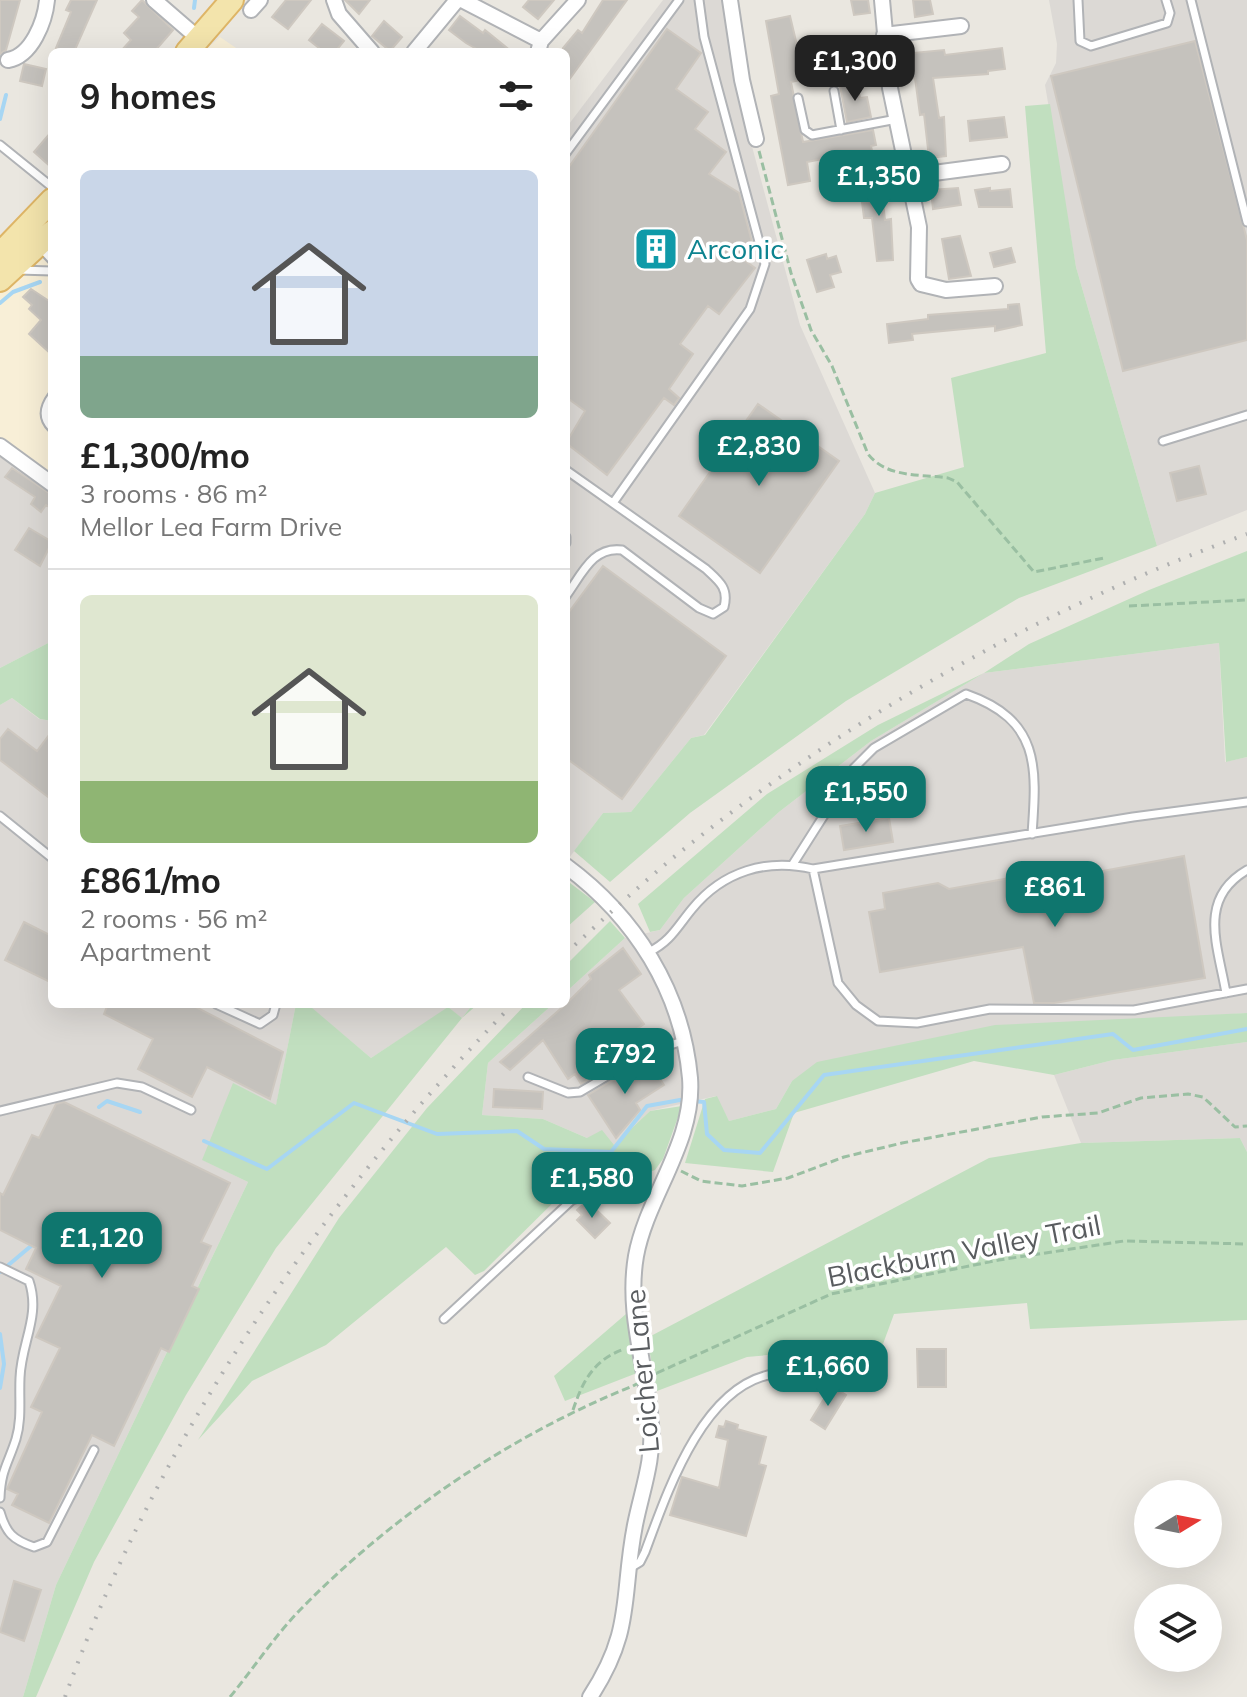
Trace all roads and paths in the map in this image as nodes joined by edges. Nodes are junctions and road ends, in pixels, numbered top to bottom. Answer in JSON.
{"nodes":[{"id":1,"x":47,"y":0,"type":"edge"},
{"id":2,"x":154,"y":0,"type":"edge"},
{"id":3,"x":334,"y":0,"type":"edge"},
{"id":4,"x":460,"y":0,"type":"edge"},
{"id":5,"x":578,"y":0,"type":"edge"},
{"id":6,"x":679,"y":0,"type":"edge"},
{"id":7,"x":699,"y":0,"type":"edge"},
{"id":8,"x":730,"y":0,"type":"edge"},
{"id":9,"x":882,"y":0,"type":"edge"},
{"id":10,"x":1078,"y":0,"type":"edge"},
{"id":11,"x":1166,"y":0,"type":"edge"},
{"id":12,"x":1191,"y":0,"type":"edge"},
{"id":13,"x":248,"y":3,"type":"edge"},
{"id":14,"x":961,"y":26,"type":"dead end"},
{"id":15,"x":884,"y":35,"type":"junction"},
{"id":16,"x":192,"y":45,"type":"edge"},
{"id":17,"x":539,"y":46,"type":"edge"},
{"id":18,"x":369,"y":48,"type":"edge"},
{"id":19,"x":418,"y":48,"type":"edge"},
{"id":20,"x":8,"y":60,"type":"dead end"},
{"id":21,"x":834,"y":91,"type":"dead end"},
{"id":22,"x":798,"y":98,"type":"dead end"},
{"id":23,"x":897,"y":119,"type":"junction"},
{"id":24,"x":841,"y":130,"type":"junction"},
{"id":25,"x":756,"y":139,"type":"joint"},
{"id":26,"x":0,"y":145,"type":"edge"},
{"id":27,"x":570,"y":148,"type":"edge"},
{"id":28,"x":1002,"y":164,"type":"dead end"},
{"id":29,"x":911,"y":176,"type":"junction"},
{"id":30,"x":48,"y":184,"type":"edge"},
{"id":31,"x":48,"y":216,"type":"edge"},
{"id":32,"x":1247,"y":222,"type":"edge"},
{"id":33,"x":43,"y":236,"type":"edge"},
{"id":34,"x":3,"y":268,"type":"edge"},
{"id":35,"x":48,"y":271,"type":"edge"},
{"id":36,"x":995,"y":286,"type":"dead end"},
{"id":37,"x":48,"y":405,"type":"edge"},
{"id":38,"x":1247,"y":415,"type":"edge"},
{"id":39,"x":48,"y":424,"type":"edge"},
{"id":40,"x":1163,"y":441,"type":"dead end"},
{"id":41,"x":0,"y":446,"type":"edge"},
{"id":42,"x":570,"y":473,"type":"edge"},
{"id":43,"x":48,"y":481,"type":"edge"},
{"id":44,"x":613,"y":503,"type":"junction"},
{"id":45,"x":1104,"y":558,"type":"dead end"},
{"id":46,"x":570,"y":591,"type":"edge"},
{"id":47,"x":1247,"y":600,"type":"edge"},
{"id":48,"x":1129,"y":606,"type":"dead end"},
{"id":49,"x":1247,"y":802,"type":"edge"},
{"id":50,"x":0,"y":816,"type":"edge"},
{"id":51,"x":1032,"y":834,"type":"junction"},
{"id":52,"x":48,"y":855,"type":"edge"},
{"id":53,"x":793,"y":864,"type":"junction"},
{"id":54,"x":570,"y":869,"type":"edge"},
{"id":55,"x":813,"y":869,"type":"junction"},
{"id":56,"x":1247,"y":870,"type":"edge"},
{"id":57,"x":649,"y":952,"type":"junction"},
{"id":58,"x":1247,"y":989,"type":"edge"},
{"id":59,"x":1226,"y":993,"type":"junction"},
{"id":60,"x":225,"y":1008,"type":"edge"},
{"id":61,"x":275,"y":1008,"type":"edge"},
{"id":62,"x":683,"y":1041,"type":"junction"},
{"id":63,"x":528,"y":1077,"type":"dead end"},
{"id":64,"x":191,"y":1110,"type":"dead end"},
{"id":65,"x":0,"y":1111,"type":"edge"},
{"id":66,"x":1247,"y":1126,"type":"edge"},
{"id":67,"x":670,"y":1166,"type":"junction"},
{"id":68,"x":657,"y":1194,"type":"junction"},
{"id":69,"x":1247,"y":1244,"type":"edge"},
{"id":70,"x":0,"y":1267,"type":"edge"},
{"id":71,"x":444,"y":1319,"type":"dead end"},
{"id":72,"x":637,"y":1345,"type":"junction"},
{"id":73,"x":878,"y":1383,"type":"dead end"},
{"id":74,"x":573,"y":1410,"type":"junction"},
{"id":75,"x":94,"y":1450,"type":"dead end"},
{"id":76,"x":0,"y":1498,"type":"edge"},
{"id":77,"x":0,"y":1512,"type":"edge"},
{"id":78,"x":630,"y":1568,"type":"junction"},
{"id":79,"x":230,"y":1697,"type":"edge"},
{"id":80,"x":590,"y":1697,"type":"edge"}],
"edges":[{"from":1,"to":20,"type":"street"},
{"from":2,"to":16,"type":"street"},
{"from":3,"to":18,"type":"street"},
{"from":4,"to":17,"type":"street"},
{"from":4,"to":19,"type":"street"},
{"from":5,"to":17,"type":"street"},
{"from":6,"to":27,"type":"lane"},
{"from":7,"to":44,"type":"lane"},
{"from":8,"to":25,"type":"street"},
{"from":9,"to":15,"type":"street"},
{"from":10,"to":11,"type":"lane"},
{"from":12,"to":32,"type":"lane"},
{"from":13,"to":16,"type":"main road"},
{"from":14,"to":15,"type":"street"},
{"from":15,"to":23,"type":"street"},
{"from":21,"to":24,"type":"lane"},
{"from":22,"to":24,"type":"lane"},
{"from":23,"to":24,"type":"lane"},
{"from":23,"to":29,"type":"street"},
{"from":25,"to":45,"type":"path"},
{"from":26,"to":30,"type":"lane"},
{"from":28,"to":29,"type":"street"},
{"from":29,"to":36,"type":"street"},
{"from":31,"to":33,"type":"main road"},
{"from":33,"to":34,"type":"main road"},
{"from":34,"to":35,"type":"lane"},
{"from":37,"to":39,"type":"lane"},
{"from":38,"to":40,"type":"lane"},
{"from":41,"to":43,"type":"street"},
{"from":42,"to":44,"type":"lane"},
{"from":44,"to":46,"type":"lane"},
{"from":47,"to":48,"type":"path"},
{"from":49,"to":51,"type":"lane"},
{"from":50,"to":52,"type":"lane"},
{"from":51,"to":53,"type":"lane"},
{"from":51,"to":55,"type":"lane"},
{"from":53,"to":55,"type":"lane"},
{"from":53,"to":57,"type":"lane"},
{"from":54,"to":57,"type":"street","name":"Loicher Lane"},
{"from":55,"to":59,"type":"lane"},
{"from":56,"to":59,"type":"lane"},
{"from":57,"to":62,"type":"street","name":"Loicher Lane"},
{"from":58,"to":59,"type":"lane"},
{"from":60,"to":61,"type":"lane"},
{"from":62,"to":63,"type":"lane"},
{"from":62,"to":67,"type":"street","name":"Loicher Lane"},
{"from":64,"to":65,"type":"lane"},
{"from":66,"to":67,"type":"path"},
{"from":67,"to":68,"type":"street","name":"Loicher Lane"},
{"from":68,"to":71,"type":"lane"},
{"from":68,"to":72,"type":"street","name":"Loicher Lane"},
{"from":69,"to":74,"type":"path","name":"Blackburn Valley Trail","bridge":true},
{"from":70,"to":76,"type":"lane"},
{"from":72,"to":74,"type":"path"},
{"from":72,"to":78,"type":"street","name":"Loicher Lane"},
{"from":73,"to":78,"type":"lane"},
{"from":74,"to":79,"type":"path"},
{"from":75,"to":77,"type":"lane"},
{"from":78,"to":80,"type":"street","name":"Loicher Lane"}]}
